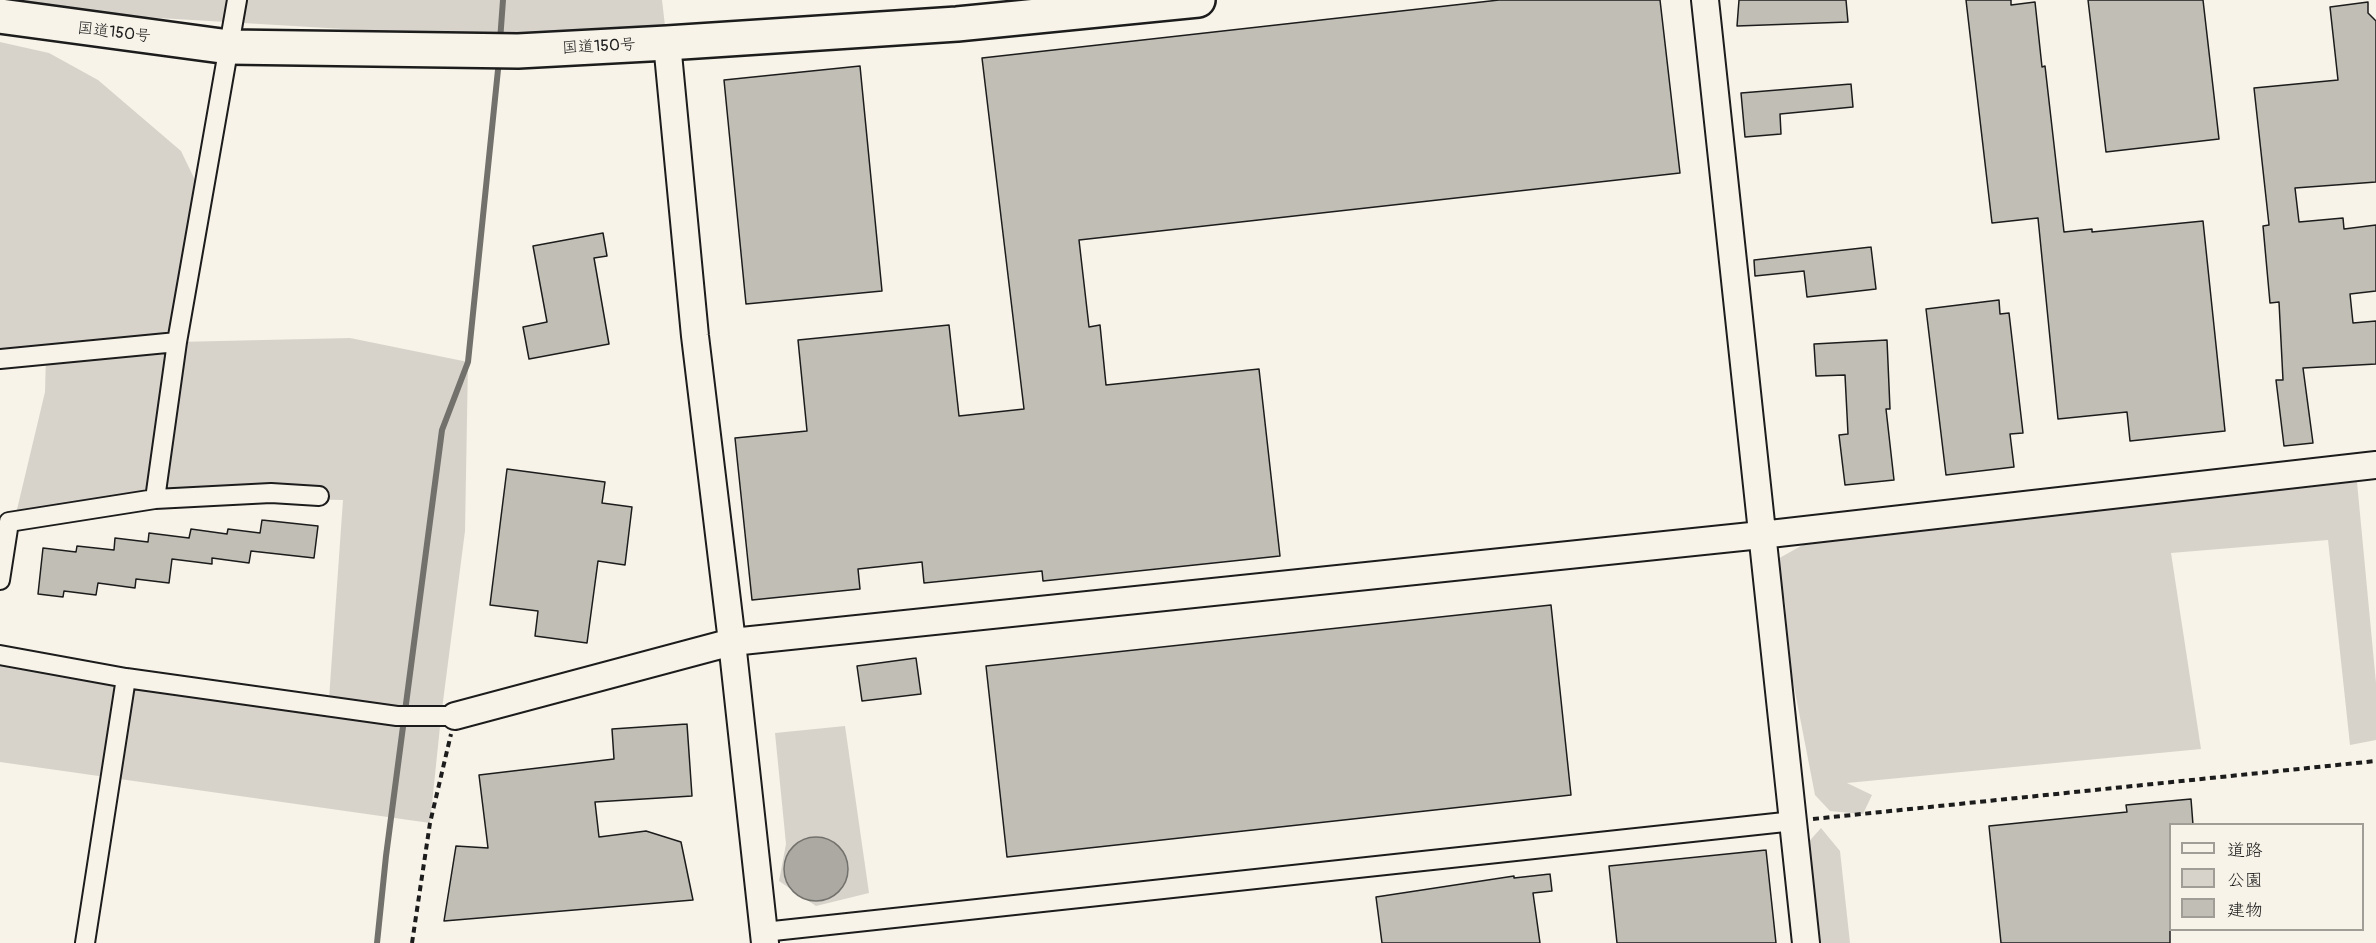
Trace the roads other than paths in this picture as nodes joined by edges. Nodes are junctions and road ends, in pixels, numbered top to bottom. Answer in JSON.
{"nodes":[{"id":1,"x":237,"y":0,"type":"edge"},
{"id":2,"x":1198,"y":0,"type":"edge"},
{"id":3,"x":1705,"y":0,"type":"edge"},
{"id":4,"x":0,"y":16,"type":"edge"},
{"id":5,"x":667,"y":44,"type":"junction"},
{"id":6,"x":229,"y":46,"type":"junction"},
{"id":7,"x":177,"y":342,"type":"junction"},
{"id":8,"x":0,"y":359,"type":"edge"},
{"id":9,"x":2376,"y":465,"type":"edge"},
{"id":10,"x":319,"y":496,"type":"dead end"},
{"id":11,"x":155,"y":498,"type":"junction"},
{"id":12,"x":1761,"y":535,"type":"junction"},
{"id":13,"x":0,"y":580,"type":"edge"},
{"id":14,"x":732,"y":642,"type":"junction"},
{"id":15,"x":0,"y":655,"type":"edge"},
{"id":16,"x":126,"y":678,"type":"junction"},
{"id":17,"x":455,"y":716,"type":"joint"},
{"id":18,"x":1794,"y":821,"type":"junction"},
{"id":19,"x":764,"y":938,"type":"edge"},
{"id":20,"x":85,"y":943,"type":"edge"},
{"id":21,"x":1806,"y":943,"type":"edge"}],
"edges":[{"from":1,"to":6,"type":"street"},
{"from":2,"to":5,"type":"highway","name":"国道150号"},
{"from":3,"to":12,"type":"street"},
{"from":4,"to":6,"type":"highway","name":"国道150号"},
{"from":5,"to":6,"type":"highway","name":"国道150号"},
{"from":5,"to":14,"type":"street"},
{"from":6,"to":7,"type":"street"},
{"from":7,"to":8,"type":"street"},
{"from":7,"to":11,"type":"street"},
{"from":9,"to":12,"type":"street"},
{"from":10,"to":11,"type":"street"},
{"from":11,"to":13,"type":"street"},
{"from":12,"to":14,"type":"street"},
{"from":12,"to":18,"type":"street"},
{"from":14,"to":17,"type":"street"},
{"from":14,"to":19,"type":"street"},
{"from":15,"to":16,"type":"street"},
{"from":16,"to":17,"type":"street"},
{"from":16,"to":20,"type":"street"},
{"from":18,"to":19,"type":"street"},
{"from":18,"to":21,"type":"street"}]}
